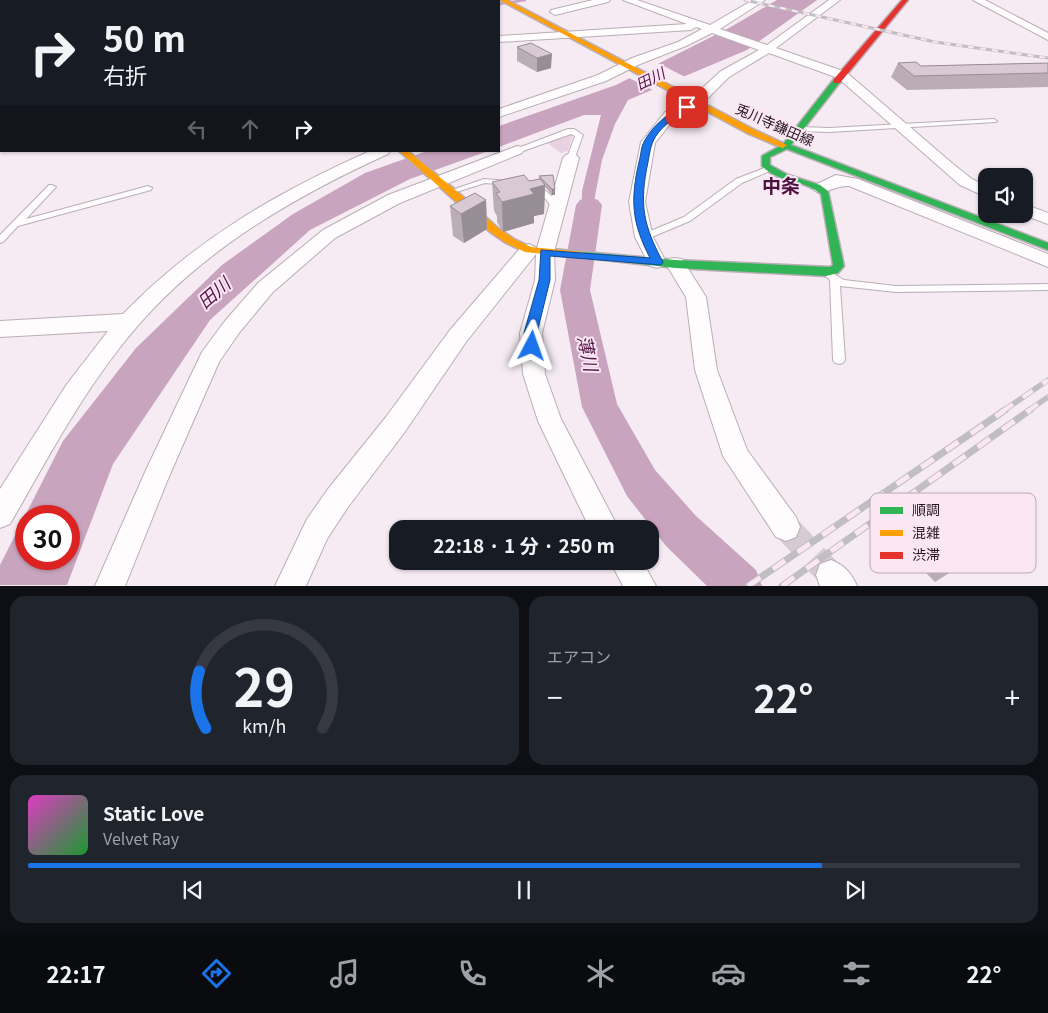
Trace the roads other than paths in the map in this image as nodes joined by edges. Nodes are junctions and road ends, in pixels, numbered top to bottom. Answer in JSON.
{"nodes":[{"id":1,"x":605,"y":0,"type":"edge"},
{"id":2,"x":628,"y":0,"type":"edge"},
{"id":3,"x":760,"y":0,"type":"edge"},
{"id":4,"x":835,"y":0,"type":"edge"},
{"id":5,"x":904,"y":0,"type":"edge"},
{"id":6,"x":978,"y":0,"type":"edge"},
{"id":7,"x":512,"y":1,"type":"edge"},
{"id":8,"x":555,"y":12,"type":"dead end"},
{"id":9,"x":708,"y":29,"type":"junction"},
{"id":10,"x":582,"y":34,"type":"junction"},
{"id":11,"x":566,"y":35,"type":"junction"},
{"id":12,"x":1048,"y":37,"type":"edge"},
{"id":13,"x":500,"y":39,"type":"edge"},
{"id":14,"x":766,"y":48,"type":"junction"},
{"id":15,"x":633,"y":65,"type":"junction"},
{"id":16,"x":842,"y":75,"type":"junction"},
{"id":17,"x":695,"y":97,"type":"junction"},
{"id":18,"x":500,"y":113,"type":"edge"},
{"id":19,"x":994,"y":121,"type":"dead end"},
{"id":20,"x":900,"y":126,"type":"junction"},
{"id":21,"x":801,"y":129,"type":"junction"},
{"id":22,"x":788,"y":142,"type":"junction"},
{"id":23,"x":517,"y":150,"type":"joint"},
{"id":24,"x":381,"y":152,"type":"edge"},
{"id":25,"x":404,"y":152,"type":"edge"},
{"id":26,"x":571,"y":158,"type":"joint"},
{"id":27,"x":770,"y":169,"type":"junction"},
{"id":28,"x":442,"y":184,"type":"junction"},
{"id":29,"x":52,"y":186,"type":"dead end"},
{"id":30,"x":148,"y":188,"type":"dead end"},
{"id":31,"x":821,"y":188,"type":"junction"},
{"id":32,"x":978,"y":188,"type":"edge"},
{"id":33,"x":558,"y":210,"type":"junction"},
{"id":34,"x":978,"y":212,"type":"edge"},
{"id":35,"x":1033,"y":213,"type":"edge"},
{"id":36,"x":1048,"y":219,"type":"edge"},
{"id":37,"x":1000,"y":223,"type":"edge"},
{"id":38,"x":1013,"y":223,"type":"edge"},
{"id":39,"x":13,"y":225,"type":"junction"},
{"id":40,"x":1048,"y":237,"type":"edge"},
{"id":41,"x":644,"y":238,"type":"junction"},
{"id":42,"x":0,"y":240,"type":"edge"},
{"id":43,"x":1048,"y":247,"type":"edge"},
{"id":44,"x":543,"y":252,"type":"junction"},
{"id":45,"x":1048,"y":261,"type":"edge"},
{"id":46,"x":666,"y":263,"type":"junction"},
{"id":47,"x":830,"y":275,"type":"junction"},
{"id":48,"x":1048,"y":287,"type":"edge"},
{"id":49,"x":128,"y":322,"type":"junction"},
{"id":50,"x":0,"y":329,"type":"edge"},
{"id":51,"x":840,"y":360,"type":"dead end"},
{"id":52,"x":0,"y":514,"type":"edge"},
{"id":53,"x":600,"y":520,"type":"edge"},
{"id":54,"x":786,"y":527,"type":"tunnel mouth"},
{"id":55,"x":630,"y":570,"type":"edge"},
{"id":56,"x":110,"y":586,"type":"edge"},
{"id":57,"x":290,"y":586,"type":"edge"},
{"id":58,"x":640,"y":586,"type":"edge"}],
"edges":[{"from":1,"to":8,"type":"street"},
{"from":2,"to":9,"type":"street"},
{"from":3,"to":9,"type":"street"},
{"from":4,"to":14,"type":"street"},
{"from":5,"to":16,"type":"street"},
{"from":6,"to":12,"type":"street"},
{"from":7,"to":10,"type":"street","name":"兎川寺鎌田線"},
{"from":7,"to":11,"type":"street","name":"兎川寺鎌田線"},
{"from":9,"to":10,"type":"street"},
{"from":9,"to":14,"type":"street"},
{"from":9,"to":15,"type":"street"},
{"from":10,"to":11,"type":"street"},
{"from":10,"to":15,"type":"street","name":"兎川寺鎌田線"},
{"from":11,"to":13,"type":"street"},
{"from":11,"to":15,"type":"street","name":"兎川寺鎌田線"},
{"from":14,"to":16,"type":"street"},
{"from":14,"to":17,"type":"street"},
{"from":15,"to":17,"type":"street","name":"兎川寺鎌田線"},
{"from":15,"to":18,"type":"street"},
{"from":16,"to":20,"type":"street"},
{"from":16,"to":21,"type":"street"},
{"from":17,"to":22,"type":"street","name":"兎川寺鎌田線"},
{"from":17,"to":41,"type":"street"},
{"from":19,"to":20,"type":"lane"},
{"from":20,"to":21,"type":"lane"},
{"from":20,"to":32,"type":"street"},
{"from":21,"to":22,"type":"street"},
{"from":22,"to":27,"type":"street"},
{"from":22,"to":34,"type":"street","name":"兎川寺鎌田線"},
{"from":23,"to":26,"type":"lane"},
{"from":23,"to":28,"type":"street"},
{"from":24,"to":49,"type":"street"},
{"from":25,"to":28,"type":"street"},
{"from":26,"to":33,"type":"street"},
{"from":27,"to":31,"type":"street"},
{"from":27,"to":41,"type":"lane"},
{"from":28,"to":33,"type":"lane"},
{"from":28,"to":44,"type":"street"},
{"from":28,"to":56,"type":"street"},
{"from":29,"to":39,"type":"lane"},
{"from":30,"to":39,"type":"lane"},
{"from":31,"to":45,"type":"street"},
{"from":31,"to":47,"type":"street"},
{"from":33,"to":44,"type":"street"},
{"from":35,"to":36,"type":"street"},
{"from":37,"to":43,"type":"street","name":"兎川寺鎌田線"},
{"from":38,"to":40,"type":"street"},
{"from":39,"to":42,"type":"lane"},
{"from":41,"to":46,"type":"street"},
{"from":44,"to":46,"type":"street"},
{"from":44,"to":53,"type":"street"},
{"from":44,"to":57,"type":"street"},
{"from":46,"to":47,"type":"street"},
{"from":46,"to":54,"type":"street"},
{"from":47,"to":48,"type":"lane"},
{"from":47,"to":51,"type":"lane"},
{"from":49,"to":50,"type":"street"},
{"from":49,"to":52,"type":"street"},
{"from":55,"to":58,"type":"street"}]}
